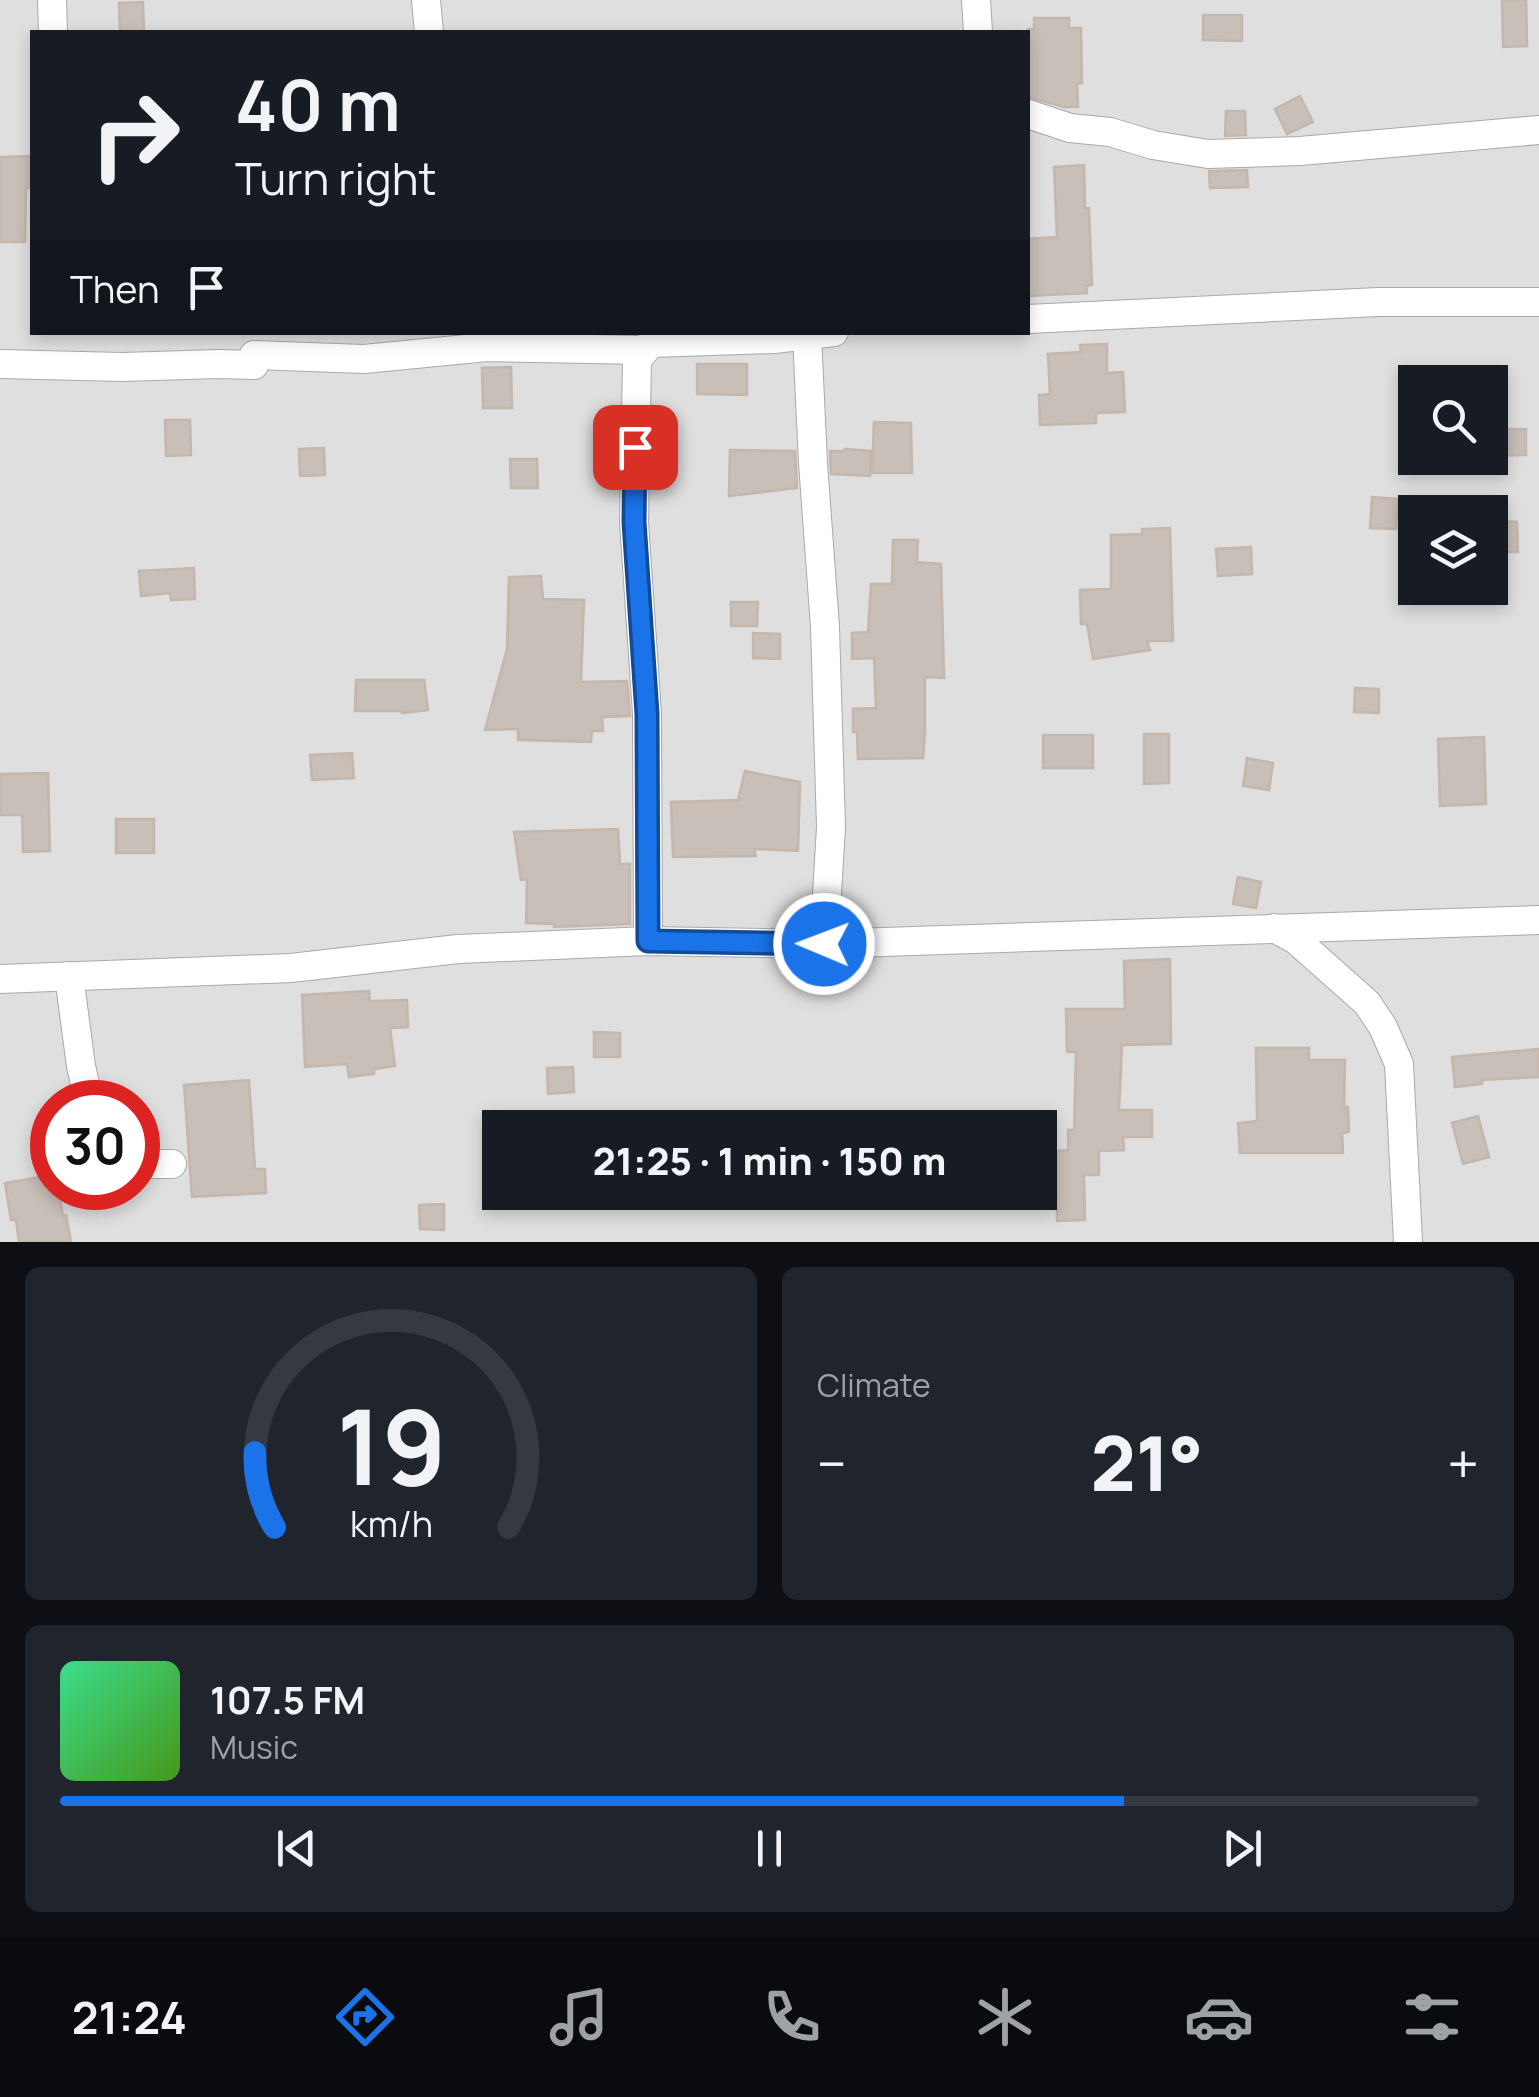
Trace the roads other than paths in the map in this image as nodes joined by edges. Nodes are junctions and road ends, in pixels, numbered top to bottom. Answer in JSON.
{"nodes":[{"id":1,"x":52,"y":0,"type":"edge"},
{"id":2,"x":426,"y":0,"type":"edge"},
{"id":3,"x":976,"y":0,"type":"edge"},
{"id":4,"x":53,"y":30,"type":"edge"},
{"id":5,"x":430,"y":30,"type":"edge"},
{"id":6,"x":978,"y":30,"type":"edge"},
{"id":7,"x":1030,"y":115,"type":"edge"},
{"id":8,"x":1539,"y":130,"type":"edge"},
{"id":9,"x":1539,"y":302,"type":"edge"},
{"id":10,"x":1030,"y":319,"type":"edge"},
{"id":11,"x":812,"y":335,"type":"edge"},
{"id":12,"x":821,"y":335,"type":"edge"},
{"id":13,"x":644,"y":350,"type":"junction"},
{"id":14,"x":0,"y":364,"type":"edge"},
{"id":15,"x":1539,"y":920,"type":"edge"},
{"id":16,"x":1274,"y":928,"type":"junction"},
{"id":17,"x":648,"y":941,"type":"junction"},
{"id":18,"x":824,"y":944,"type":"junction"},
{"id":19,"x":69,"y":976,"type":"junction"},
{"id":20,"x":0,"y":979,"type":"edge"},
{"id":21,"x":84,"y":1080,"type":"edge"},
{"id":22,"x":160,"y":1164,"type":"edge"},
{"id":23,"x":172,"y":1164,"type":"dead end"},
{"id":24,"x":1408,"y":1242,"type":"edge"}],
"edges":[{"from":1,"to":4,"type":"street"},
{"from":2,"to":5,"type":"street"},
{"from":3,"to":6,"type":"street"},
{"from":7,"to":8,"type":"street"},
{"from":9,"to":10,"type":"street"},
{"from":11,"to":13,"type":"street"},
{"from":12,"to":18,"type":"street"},
{"from":13,"to":14,"type":"street"},
{"from":13,"to":17,"type":"street"},
{"from":15,"to":16,"type":"street"},
{"from":16,"to":18,"type":"street"},
{"from":16,"to":24,"type":"street"},
{"from":17,"to":18,"type":"street"},
{"from":17,"to":19,"type":"street"},
{"from":19,"to":20,"type":"street"},
{"from":19,"to":21,"type":"street"},
{"from":22,"to":23,"type":"street"}]}
